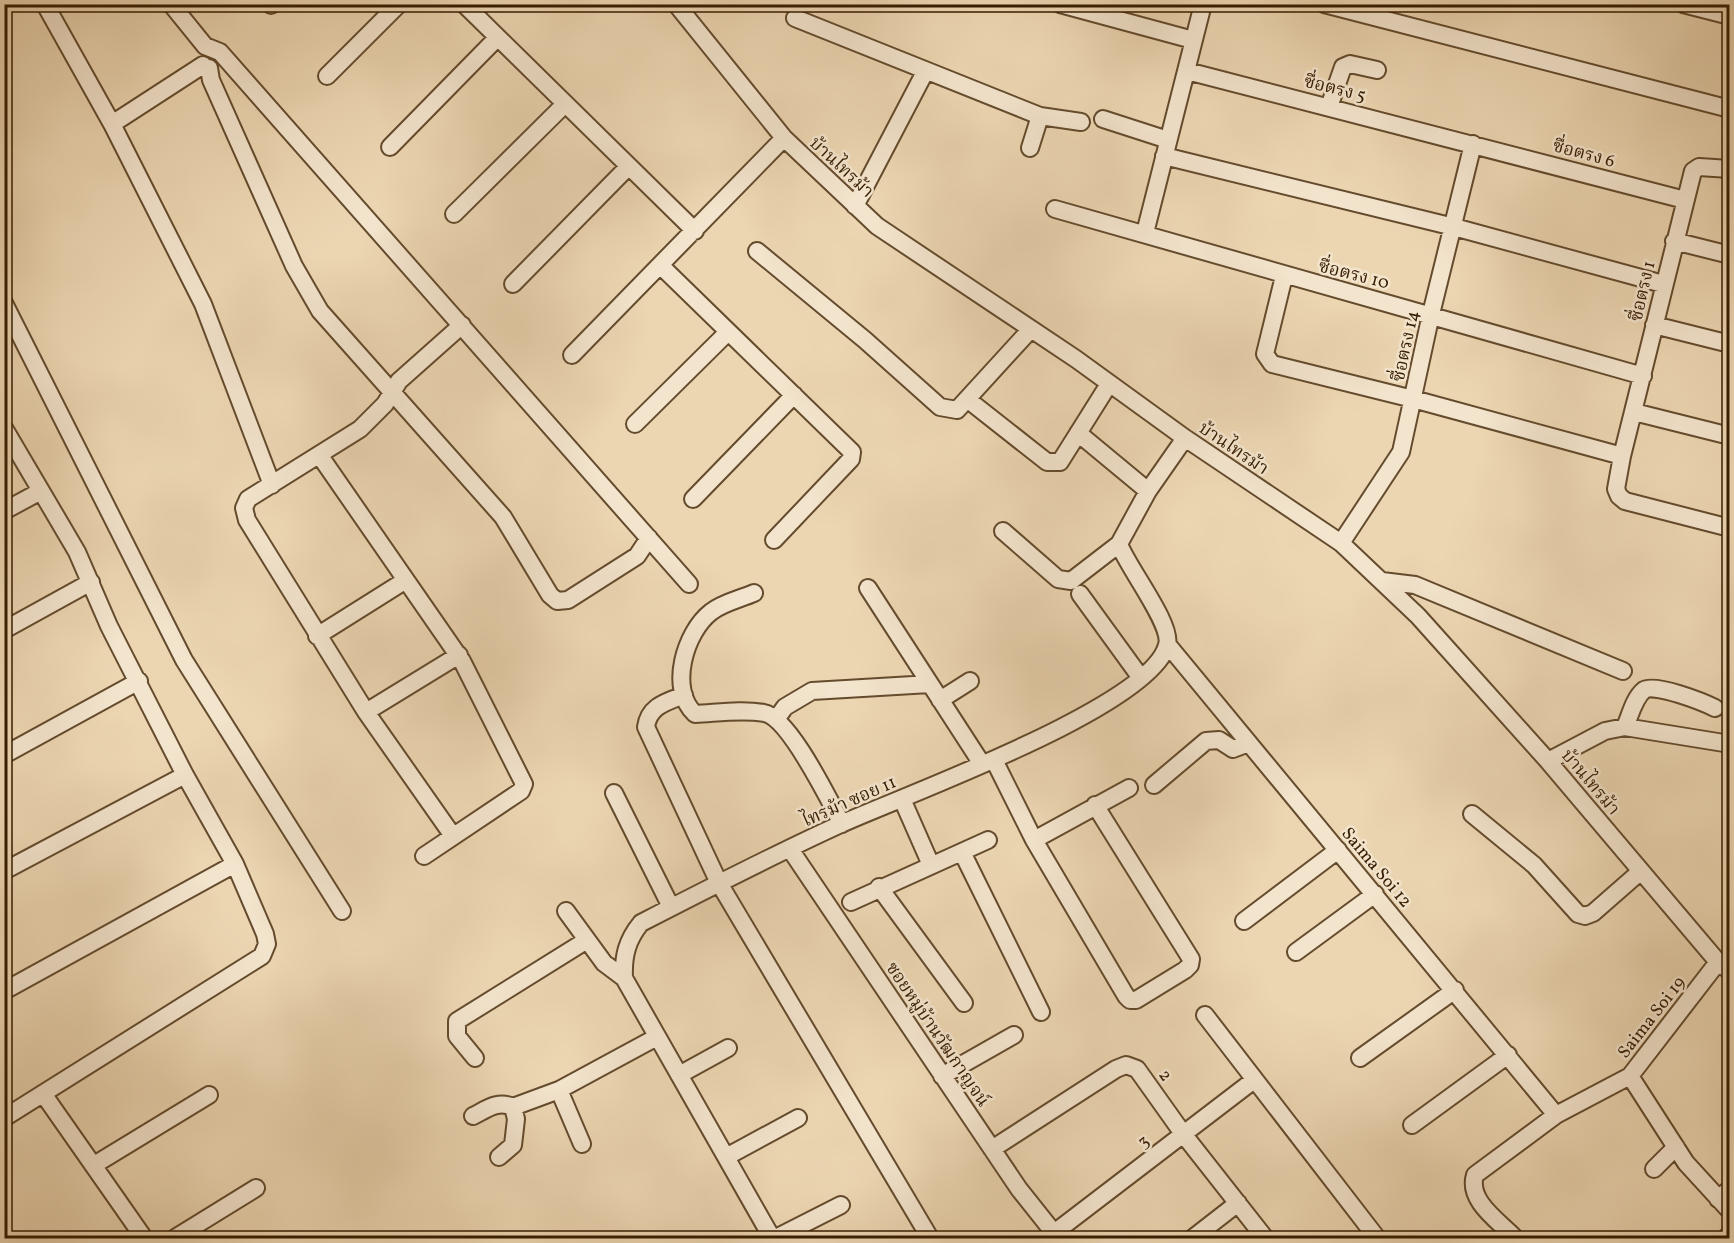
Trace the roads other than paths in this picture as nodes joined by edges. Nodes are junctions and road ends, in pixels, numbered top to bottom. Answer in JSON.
{"nodes":[{"id":1,"x":171,"y":4,"type":"edge"},
{"id":2,"x":399,"y":4,"type":"edge"},
{"id":3,"x":464,"y":4,"type":"edge"},
{"id":4,"x":676,"y":4,"type":"edge"},
{"id":5,"x":1060,"y":4,"type":"edge"},
{"id":6,"x":1203,"y":4,"type":"edge"},
{"id":7,"x":1324,"y":4,"type":"edge"},
{"id":8,"x":1683,"y":4,"type":"edge"},
{"id":9,"x":46,"y":6,"type":"dead end"},
{"id":10,"x":1730,"y":16,"type":"edge"},
{"id":11,"x":795,"y":18,"type":"dead end"},
{"id":12,"x":497,"y":38,"type":"junction"},
{"id":13,"x":1193,"y":40,"type":"junction"},
{"id":14,"x":212,"y":63,"type":"junction"},
{"id":15,"x":1377,"y":70,"type":"dead end"},
{"id":16,"x":1187,"y":71,"type":"junction"},
{"id":17,"x":925,"y":72,"type":"junction"},
{"id":18,"x":327,"y":76,"type":"dead end"},
{"id":19,"x":565,"y":104,"type":"junction"},
{"id":20,"x":1329,"y":107,"type":"junction"},
{"id":21,"x":1730,"y":109,"type":"edge"},
{"id":22,"x":1040,"y":116,"type":"junction"},
{"id":23,"x":1103,"y":119,"type":"dead end"},
{"id":24,"x":1081,"y":122,"type":"dead end"},
{"id":25,"x":112,"y":124,"type":"junction"},
{"id":26,"x":784,"y":138,"type":"junction"},
{"id":27,"x":1473,"y":144,"type":"junction"},
{"id":28,"x":390,"y":147,"type":"dead end"},
{"id":29,"x":1030,"y":148,"type":"dead end"},
{"id":30,"x":1166,"y":148,"type":"junction"},
{"id":31,"x":628,"y":167,"type":"junction"},
{"id":32,"x":1730,"y":169,"type":"edge"},
{"id":33,"x":1684,"y":200,"type":"junction"},
{"id":34,"x":855,"y":206,"type":"junction"},
{"id":35,"x":1055,"y":209,"type":"dead end"},
{"id":36,"x":454,"y":214,"type":"dead end"},
{"id":37,"x":1454,"y":227,"type":"junction"},
{"id":38,"x":696,"y":231,"type":"junction"},
{"id":39,"x":1145,"y":233,"type":"junction"},
{"id":40,"x":1674,"y":241,"type":"junction"},
{"id":41,"x":757,"y":251,"type":"dead end"},
{"id":42,"x":1730,"y":255,"type":"edge"},
{"id":43,"x":661,"y":266,"type":"junction"},
{"id":44,"x":1284,"y":276,"type":"junction"},
{"id":45,"x":513,"y":284,"type":"dead end"},
{"id":46,"x":1663,"y":284,"type":"junction"},
{"id":47,"x":4,"y":303,"type":"edge"},
{"id":48,"x":1431,"y":314,"type":"junction"},
{"id":49,"x":462,"y":325,"type":"junction"},
{"id":50,"x":1654,"y":325,"type":"junction"},
{"id":51,"x":1031,"y":329,"type":"junction"},
{"id":52,"x":728,"y":332,"type":"junction"},
{"id":53,"x":1730,"y":344,"type":"edge"},
{"id":54,"x":572,"y":355,"type":"dead end"},
{"id":55,"x":1643,"y":376,"type":"junction"},
{"id":56,"x":1109,"y":384,"type":"junction"},
{"id":57,"x":392,"y":394,"type":"junction"},
{"id":58,"x":794,"y":394,"type":"junction"},
{"id":59,"x":967,"y":399,"type":"junction"},
{"id":60,"x":1413,"y":399,"type":"junction"},
{"id":61,"x":1634,"y":412,"type":"junction"},
{"id":62,"x":635,"y":424,"type":"dead end"},
{"id":63,"x":4,"y":428,"type":"edge"},
{"id":64,"x":1078,"y":433,"type":"junction"},
{"id":65,"x":1730,"y":436,"type":"edge"},
{"id":66,"x":1185,"y":438,"type":"junction"},
{"id":67,"x":320,"y":456,"type":"junction"},
{"id":68,"x":1622,"y":456,"type":"junction"},
{"id":69,"x":272,"y":485,"type":"junction"},
{"id":70,"x":40,"y":491,"type":"junction"},
{"id":71,"x":1148,"y":491,"type":"junction"},
{"id":72,"x":693,"y":499,"type":"dead end"},
{"id":73,"x":4,"y":512,"type":"edge"},
{"id":74,"x":1730,"y":528,"type":"edge"},
{"id":75,"x":1003,"y":531,"type":"dead end"},
{"id":76,"x":649,"y":538,"type":"junction"},
{"id":77,"x":774,"y":540,"type":"dead end"},
{"id":78,"x":1341,"y":543,"type":"junction"},
{"id":79,"x":1119,"y":544,"type":"junction"},
{"id":80,"x":406,"y":580,"type":"junction"},
{"id":81,"x":1382,"y":581,"type":"junction"},
{"id":82,"x":91,"y":582,"type":"junction"},
{"id":83,"x":689,"y":584,"type":"dead end"},
{"id":84,"x":868,"y":588,"type":"dead end"},
{"id":85,"x":754,"y":593,"type":"dead end"},
{"id":86,"x":1080,"y":594,"type":"dead end"},
{"id":87,"x":4,"y":630,"type":"edge"},
{"id":88,"x":317,"y":636,"type":"junction"},
{"id":89,"x":1167,"y":645,"type":"junction"},
{"id":90,"x":459,"y":655,"type":"junction"},
{"id":91,"x":1623,"y":671,"type":"dead end"},
{"id":92,"x":1141,"y":678,"type":"junction"},
{"id":93,"x":139,"y":681,"type":"junction"},
{"id":94,"x":970,"y":681,"type":"dead end"},
{"id":95,"x":930,"y":684,"type":"junction"},
{"id":96,"x":684,"y":694,"type":"junction"},
{"id":97,"x":940,"y":700,"type":"junction"},
{"id":98,"x":1715,"y":708,"type":"dead end"},
{"id":99,"x":366,"y":712,"type":"junction"},
{"id":100,"x":777,"y":718,"type":"junction"},
{"id":101,"x":1625,"y":727,"type":"junction"},
{"id":102,"x":1249,"y":744,"type":"junction"},
{"id":103,"x":1730,"y":744,"type":"edge"},
{"id":104,"x":4,"y":755,"type":"edge"},
{"id":105,"x":1548,"y":761,"type":"junction"},
{"id":106,"x":988,"y":762,"type":"junction"},
{"id":107,"x":185,"y":775,"type":"junction"},
{"id":108,"x":1154,"y":785,"type":"dead end"},
{"id":109,"x":1129,"y":788,"type":"dead end"},
{"id":110,"x":614,"y":793,"type":"dead end"},
{"id":111,"x":902,"y":799,"type":"junction"},
{"id":112,"x":1095,"y":805,"type":"junction"},
{"id":113,"x":1472,"y":814,"type":"dead end"},
{"id":114,"x":842,"y":824,"type":"junction"},
{"id":115,"x":453,"y":836,"type":"junction"},
{"id":116,"x":988,"y":840,"type":"dead end"},
{"id":117,"x":1034,"y":840,"type":"junction"},
{"id":118,"x":790,"y":849,"type":"junction"},
{"id":119,"x":1338,"y":850,"type":"junction"},
{"id":120,"x":962,"y":852,"type":"junction"},
{"id":121,"x":424,"y":856,"type":"dead end"},
{"id":122,"x":235,"y":864,"type":"junction"},
{"id":123,"x":931,"y":865,"type":"junction"},
{"id":124,"x":4,"y":871,"type":"edge"},
{"id":125,"x":1641,"y":872,"type":"junction"},
{"id":126,"x":719,"y":883,"type":"junction"},
{"id":127,"x":879,"y":887,"type":"junction"},
{"id":128,"x":1375,"y":894,"type":"junction"},
{"id":129,"x":851,"y":902,"type":"dead end"},
{"id":130,"x":671,"y":907,"type":"junction"},
{"id":131,"x":342,"y":911,"type":"dead end"},
{"id":132,"x":566,"y":911,"type":"dead end"},
{"id":133,"x":1244,"y":921,"type":"dead end"},
{"id":134,"x":587,"y":940,"type":"junction"},
{"id":135,"x":1296,"y":952,"type":"dead end"},
{"id":136,"x":1724,"y":966,"type":"edge"},
{"id":137,"x":624,"y":978,"type":"junction"},
{"id":138,"x":1455,"y":990,"type":"junction"},
{"id":139,"x":4,"y":992,"type":"edge"},
{"id":140,"x":964,"y":1003,"type":"dead end"},
{"id":141,"x":1041,"y":1012,"type":"dead end"},
{"id":142,"x":1205,"y":1015,"type":"dead end"},
{"id":143,"x":1014,"y":1035,"type":"dead end"},
{"id":144,"x":657,"y":1037,"type":"junction"},
{"id":145,"x":728,"y":1048,"type":"dead end"},
{"id":146,"x":1508,"y":1054,"type":"junction"},
{"id":147,"x":475,"y":1058,"type":"dead end"},
{"id":148,"x":1360,"y":1058,"type":"dead end"},
{"id":149,"x":679,"y":1075,"type":"junction"},
{"id":150,"x":942,"y":1076,"type":"junction"},
{"id":151,"x":1630,"y":1076,"type":"junction"},
{"id":152,"x":1254,"y":1080,"type":"junction"},
{"id":153,"x":559,"y":1089,"type":"junction"},
{"id":154,"x":44,"y":1095,"type":"junction"},
{"id":155,"x":209,"y":1095,"type":"dead end"},
{"id":156,"x":513,"y":1107,"type":"junction"},
{"id":157,"x":1556,"y":1115,"type":"junction"},
{"id":158,"x":474,"y":1116,"type":"dead end"},
{"id":159,"x":4,"y":1118,"type":"edge"},
{"id":160,"x":798,"y":1118,"type":"dead end"},
{"id":161,"x":1412,"y":1125,"type":"dead end"},
{"id":162,"x":1184,"y":1135,"type":"junction"},
{"id":163,"x":582,"y":1144,"type":"dead end"},
{"id":164,"x":1676,"y":1147,"type":"junction"},
{"id":165,"x":992,"y":1149,"type":"junction"},
{"id":166,"x":499,"y":1157,"type":"dead end"},
{"id":167,"x":726,"y":1157,"type":"junction"},
{"id":168,"x":94,"y":1165,"type":"junction"},
{"id":169,"x":1654,"y":1169,"type":"dead end"},
{"id":170,"x":256,"y":1188,"type":"dead end"},
{"id":171,"x":1726,"y":1200,"type":"edge"},
{"id":172,"x":1238,"y":1203,"type":"junction"},
{"id":173,"x":841,"y":1205,"type":"dead end"},
{"id":174,"x":1730,"y":1234,"type":"edge"},
{"id":175,"x":1056,"y":1236,"type":"edge"},
{"id":176,"x":144,"y":1239,"type":"edge"},
{"id":177,"x":175,"y":1239,"type":"edge"},
{"id":178,"x":774,"y":1239,"type":"edge"},
{"id":179,"x":930,"y":1239,"type":"edge"},
{"id":180,"x":1193,"y":1239,"type":"edge"},
{"id":181,"x":1265,"y":1239,"type":"edge"},
{"id":182,"x":1377,"y":1239,"type":"edge"},
{"id":183,"x":1515,"y":1239,"type":"edge"},
{"id":184,"x":1726,"y":1239,"type":"edge"}],
"edges":[{"from":1,"to":14,"type":"street"},
{"from":2,"to":18,"type":"street"},
{"from":3,"to":12,"type":"street"},
{"from":4,"to":26,"type":"street","name":"บ้านไทรม้า"},
{"from":5,"to":13,"type":"street"},
{"from":6,"to":13,"type":"street"},
{"from":7,"to":21,"type":"street"},
{"from":8,"to":10,"type":"street"},
{"from":9,"to":25,"type":"street"},
{"from":11,"to":17,"type":"street"},
{"from":12,"to":19,"type":"street"},
{"from":12,"to":28,"type":"street"},
{"from":13,"to":16,"type":"street"},
{"from":14,"to":25,"type":"street"},
{"from":14,"to":49,"type":"street"},
{"from":14,"to":57,"type":"street"},
{"from":15,"to":20,"type":"street"},
{"from":16,"to":20,"type":"street","name":"ซื่อตรง 5"},
{"from":16,"to":30,"type":"street"},
{"from":17,"to":22,"type":"street"},
{"from":17,"to":34,"type":"street"},
{"from":19,"to":31,"type":"street"},
{"from":19,"to":36,"type":"street"},
{"from":20,"to":27,"type":"street","name":"ซื่อตรง 5"},
{"from":22,"to":24,"type":"street"},
{"from":22,"to":29,"type":"street"},
{"from":23,"to":30,"type":"street"},
{"from":25,"to":69,"type":"street"},
{"from":26,"to":34,"type":"street","name":"บ้านไทรม้า"},
{"from":26,"to":38,"type":"street"},
{"from":27,"to":33,"type":"street","name":"ซื่อตรง 6"},
{"from":27,"to":37,"type":"street","name":"ซื่อตรง 14"},
{"from":30,"to":37,"type":"street"},
{"from":30,"to":39,"type":"street"},
{"from":31,"to":38,"type":"street"},
{"from":31,"to":45,"type":"street"},
{"from":32,"to":33,"type":"street","name":"ซื่อตรง 1"},
{"from":33,"to":40,"type":"street","name":"ซื่อตรง 1"},
{"from":34,"to":51,"type":"street","name":"บ้านไทรม้า"},
{"from":35,"to":39,"type":"street","name":"ซื่อตรง 10"},
{"from":37,"to":46,"type":"street"},
{"from":37,"to":48,"type":"street","name":"ซื่อตรง 14"},
{"from":38,"to":43,"type":"street"},
{"from":39,"to":44,"type":"street","name":"ซื่อตรง 10"},
{"from":40,"to":42,"type":"street"},
{"from":40,"to":46,"type":"street","name":"ซื่อตรง 1"},
{"from":41,"to":59,"type":"street"},
{"from":43,"to":52,"type":"street"},
{"from":43,"to":54,"type":"street"},
{"from":44,"to":48,"type":"street","name":"ซื่อตรง 10"},
{"from":44,"to":60,"type":"street"},
{"from":46,"to":50,"type":"street","name":"ซื่อตรง 1"},
{"from":47,"to":131,"type":"street"},
{"from":48,"to":55,"type":"street","name":"ซื่อตรง 10"},
{"from":48,"to":60,"type":"street","name":"ซื่อตรง 14"},
{"from":49,"to":57,"type":"street"},
{"from":49,"to":76,"type":"street"},
{"from":50,"to":53,"type":"street"},
{"from":50,"to":55,"type":"street","name":"ซื่อตรง 1"},
{"from":51,"to":56,"type":"street","name":"บ้านไทรม้า"},
{"from":51,"to":59,"type":"street"},
{"from":52,"to":58,"type":"street"},
{"from":52,"to":62,"type":"street"},
{"from":55,"to":61,"type":"street","name":"ซื่อตรง 1"},
{"from":56,"to":64,"type":"street"},
{"from":56,"to":66,"type":"street","name":"บ้านไทรม้า"},
{"from":57,"to":67,"type":"street"},
{"from":57,"to":76,"type":"street"},
{"from":58,"to":72,"type":"street"},
{"from":58,"to":77,"type":"street"},
{"from":59,"to":64,"type":"street"},
{"from":60,"to":68,"type":"street"},
{"from":60,"to":78,"type":"street","name":"ซื่อตรง 14"},
{"from":61,"to":65,"type":"street"},
{"from":61,"to":68,"type":"street","name":"ซื่อตรง 1"},
{"from":63,"to":70,"type":"street"},
{"from":64,"to":71,"type":"street"},
{"from":66,"to":71,"type":"street"},
{"from":66,"to":78,"type":"street","name":"บ้านไทรม้า"},
{"from":67,"to":69,"type":"street"},
{"from":67,"to":80,"type":"street"},
{"from":68,"to":74,"type":"street","name":"ซื่อตรง 1"},
{"from":69,"to":88,"type":"street"},
{"from":70,"to":73,"type":"street"},
{"from":70,"to":82,"type":"street"},
{"from":71,"to":79,"type":"street"},
{"from":75,"to":79,"type":"street"},
{"from":76,"to":83,"type":"street"},
{"from":78,"to":81,"type":"street","name":"บ้านไทรม้า"},
{"from":79,"to":89,"type":"street"},
{"from":80,"to":88,"type":"street"},
{"from":80,"to":90,"type":"street"},
{"from":81,"to":91,"type":"street"},
{"from":81,"to":105,"type":"street","name":"บ้านไทรม้า"},
{"from":82,"to":87,"type":"street"},
{"from":82,"to":93,"type":"street"},
{"from":84,"to":95,"type":"street"},
{"from":85,"to":96,"type":"street"},
{"from":86,"to":92,"type":"street"},
{"from":88,"to":99,"type":"street"},
{"from":89,"to":92,"type":"street","name":"ไทรม้า ซอย 11"},
{"from":89,"to":102,"type":"street","name":"Saima Soi 12"},
{"from":90,"to":99,"type":"street"},
{"from":90,"to":115,"type":"street"},
{"from":92,"to":106,"type":"street","name":"ไทรม้า ซอย 11"},
{"from":93,"to":104,"type":"street"},
{"from":93,"to":107,"type":"street"},
{"from":94,"to":97,"type":"street"},
{"from":95,"to":97,"type":"street"},
{"from":95,"to":100,"type":"street"},
{"from":96,"to":100,"type":"street"},
{"from":96,"to":126,"type":"street"},
{"from":97,"to":106,"type":"street"},
{"from":98,"to":101,"type":"street"},
{"from":99,"to":115,"type":"street"},
{"from":100,"to":114,"type":"street"},
{"from":101,"to":103,"type":"street"},
{"from":101,"to":105,"type":"street"},
{"from":102,"to":108,"type":"street"},
{"from":102,"to":119,"type":"street","name":"Saima Soi 12"},
{"from":105,"to":125,"type":"street","name":"บ้านไทรม้า"},
{"from":106,"to":111,"type":"street","name":"ไทรม้า ซอย 11"},
{"from":106,"to":117,"type":"street"},
{"from":107,"to":122,"type":"street"},
{"from":107,"to":124,"type":"street"},
{"from":109,"to":112,"type":"street"},
{"from":110,"to":130,"type":"street"},
{"from":111,"to":114,"type":"street","name":"ไทรม้า ซอย 11"},
{"from":111,"to":123,"type":"street"},
{"from":112,"to":117,"type":"street"},
{"from":112,"to":117,"type":"street"},
{"from":113,"to":125,"type":"street"},
{"from":114,"to":118,"type":"street","name":"ไทรม้า ซอย 11"},
{"from":115,"to":121,"type":"street"},
{"from":116,"to":120,"type":"street"},
{"from":118,"to":126,"type":"street","name":"ไทรม้า ซอย 11"},
{"from":118,"to":150,"type":"street","name":"ซอยหมู่บ้านวัฒกาญจน์"},
{"from":119,"to":128,"type":"street","name":"Saima Soi 12"},
{"from":119,"to":133,"type":"street"},
{"from":120,"to":123,"type":"street"},
{"from":120,"to":141,"type":"street"},
{"from":122,"to":139,"type":"street"},
{"from":122,"to":154,"type":"street"},
{"from":123,"to":127,"type":"street"},
{"from":125,"to":136,"type":"street","name":"บ้านไทรม้า"},
{"from":126,"to":130,"type":"street","name":"ไทรม้า ซอย 11"},
{"from":126,"to":179,"type":"street"},
{"from":127,"to":129,"type":"street"},
{"from":127,"to":140,"type":"street"},
{"from":128,"to":135,"type":"street"},
{"from":128,"to":138,"type":"street","name":"Saima Soi 12"},
{"from":130,"to":137,"type":"street","name":"ไทรม้า ซอย 11"},
{"from":132,"to":134,"type":"street"},
{"from":134,"to":137,"type":"street"},
{"from":134,"to":147,"type":"street"},
{"from":136,"to":151,"type":"street","name":"Saima Soi 19"},
{"from":137,"to":144,"type":"street"},
{"from":138,"to":146,"type":"street","name":"Saima Soi 12"},
{"from":138,"to":148,"type":"street"},
{"from":142,"to":152,"type":"street"},
{"from":143,"to":150,"type":"street"},
{"from":144,"to":149,"type":"street"},
{"from":144,"to":153,"type":"street"},
{"from":145,"to":149,"type":"street"},
{"from":146,"to":157,"type":"street","name":"Saima Soi 12"},
{"from":146,"to":161,"type":"street"},
{"from":149,"to":167,"type":"street"},
{"from":150,"to":165,"type":"street","name":"ซอยหมู่บ้านวัฒกาญจน์"},
{"from":151,"to":157,"type":"street"},
{"from":151,"to":164,"type":"street","name":"Saima Soi 19"},
{"from":152,"to":162,"type":"street","name":"3"},
{"from":152,"to":182,"type":"street"},
{"from":153,"to":156,"type":"street"},
{"from":153,"to":163,"type":"street"},
{"from":154,"to":159,"type":"street"},
{"from":154,"to":168,"type":"street"},
{"from":155,"to":168,"type":"street"},
{"from":156,"to":158,"type":"street"},
{"from":156,"to":166,"type":"street"},
{"from":157,"to":183,"type":"street"},
{"from":160,"to":167,"type":"street"},
{"from":162,"to":165,"type":"street","name":"2"},
{"from":162,"to":172,"type":"street","name":"2"},
{"from":162,"to":175,"type":"street","name":"3"},
{"from":164,"to":169,"type":"street"},
{"from":164,"to":171,"type":"street","name":"Saima Soi 19"},
{"from":165,"to":175,"type":"street","name":"ซอยหมู่บ้านวัฒกาญจน์"},
{"from":167,"to":178,"type":"street"},
{"from":168,"to":176,"type":"street"},
{"from":170,"to":177,"type":"street"},
{"from":172,"to":180,"type":"street"},
{"from":172,"to":181,"type":"street","name":"2"},
{"from":173,"to":178,"type":"street"},
{"from":174,"to":184,"type":"street"}]}
